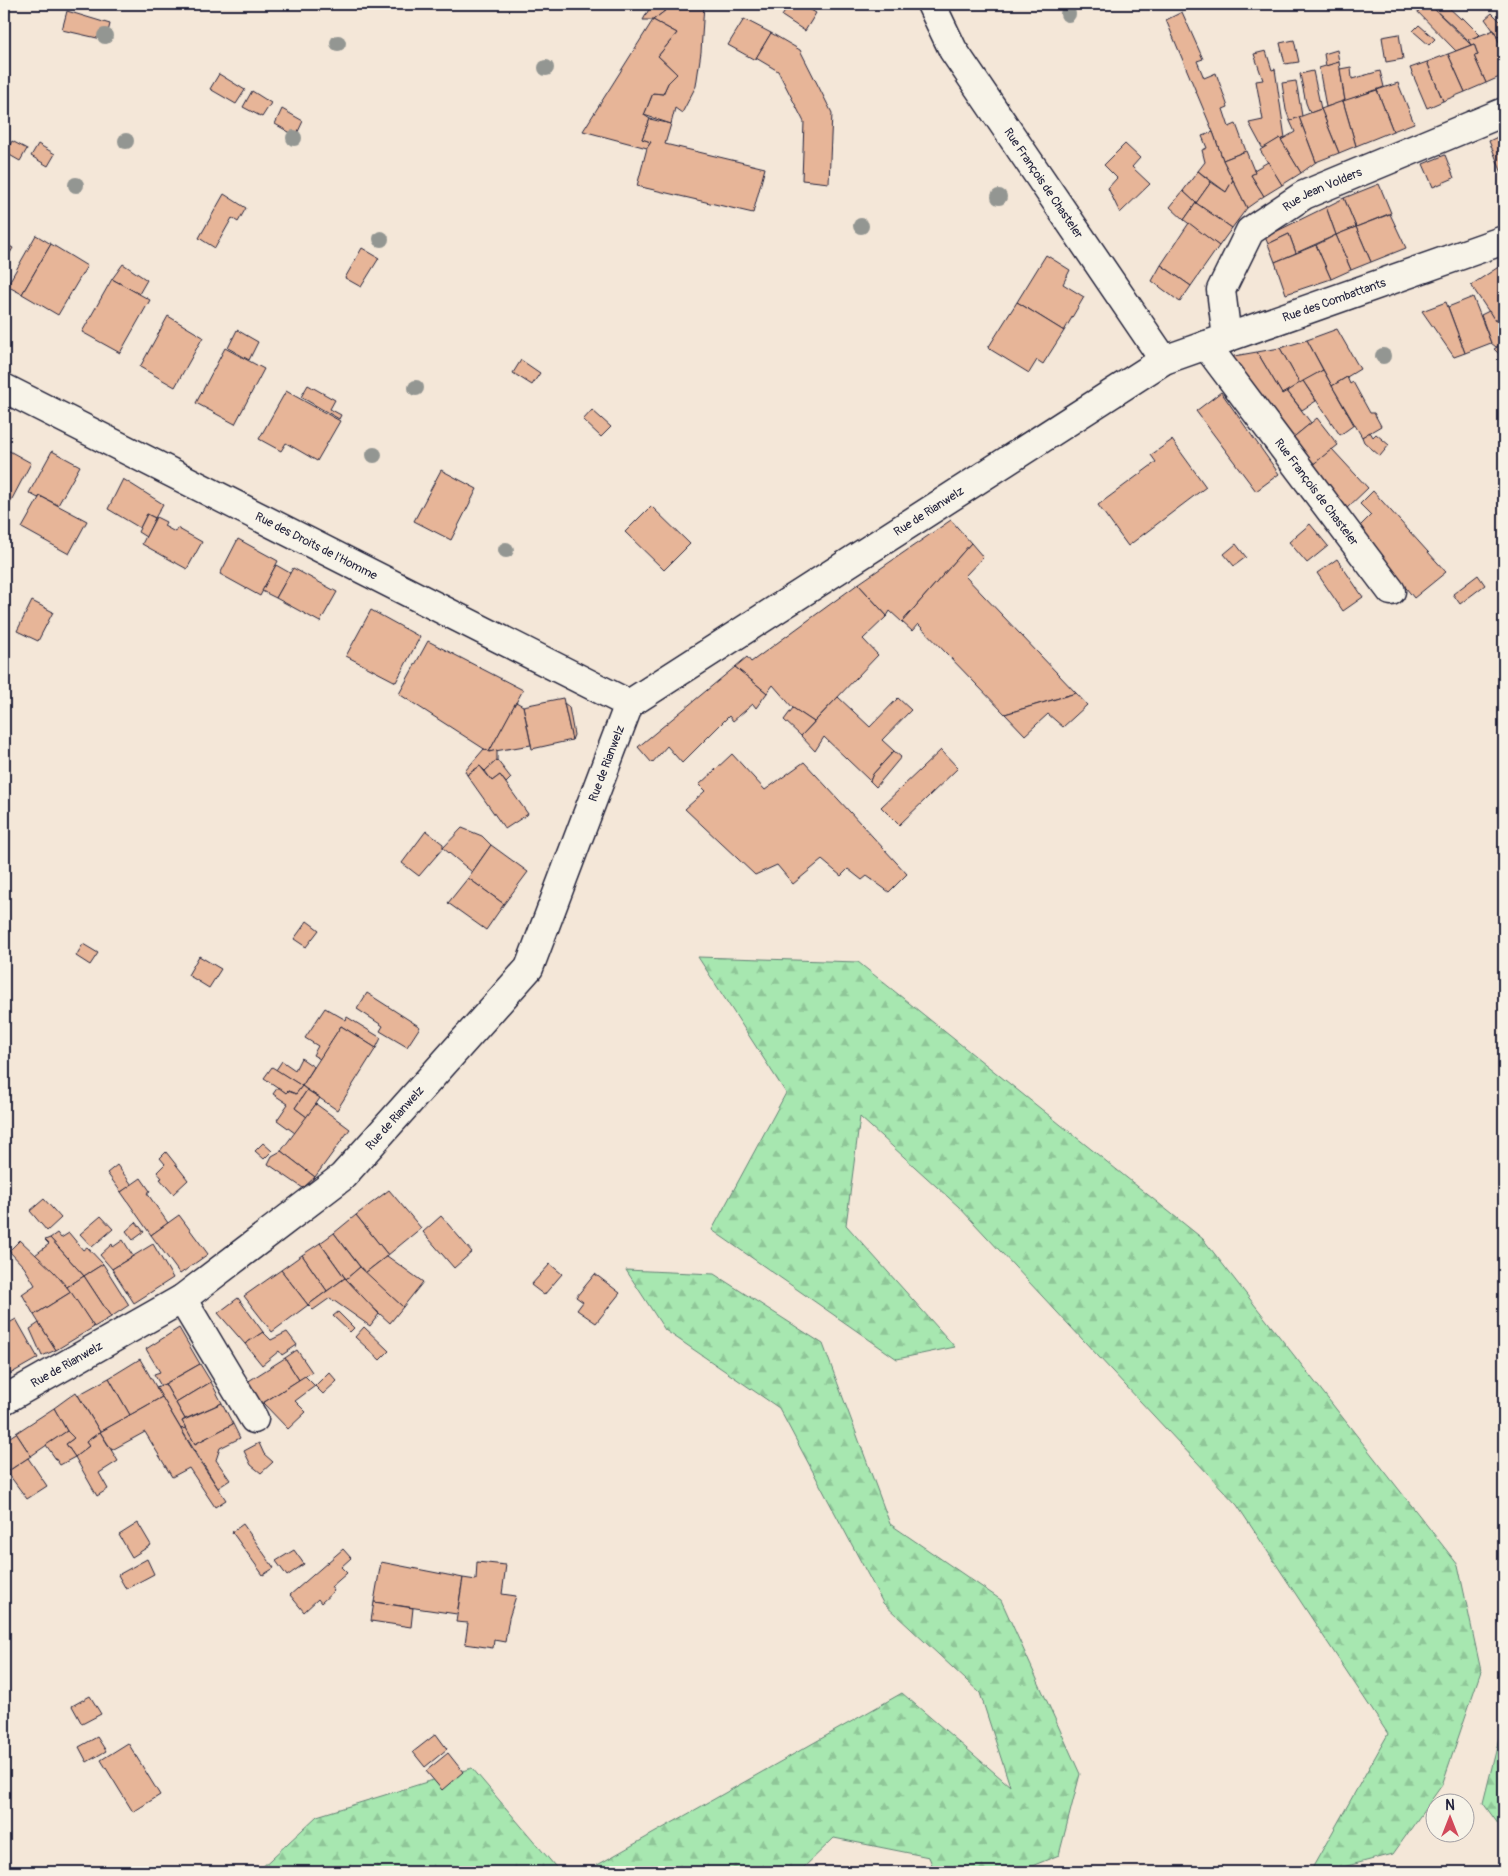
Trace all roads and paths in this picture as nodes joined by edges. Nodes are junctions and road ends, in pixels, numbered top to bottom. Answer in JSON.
{"nodes":[{"id":1,"x":930,"y":4,"type":"edge"},
{"id":2,"x":1504,"y":112,"type":"edge"},
{"id":3,"x":1504,"y":240,"type":"edge"},
{"id":4,"x":1217,"y":342,"type":"junction"},
{"id":5,"x":1164,"y":360,"type":"junction"},
{"id":6,"x":4,"y":388,"type":"edge"},
{"id":7,"x":1391,"y":591,"type":"dead end"},
{"id":8,"x":629,"y":704,"type":"junction"},
{"id":9,"x":182,"y":1299,"type":"junction"},
{"id":10,"x":4,"y":1400,"type":"edge"},
{"id":11,"x":254,"y":1418,"type":"dead end"}],
"edges":[{"from":1,"to":5,"type":"street","name":"Rue François de Chasteler"},
{"from":2,"to":4,"type":"street","name":"Rue Jean Volders"},
{"from":3,"to":4,"type":"street","name":"Rue des Combattants"},
{"from":4,"to":5,"type":"street","name":"Rue des Combattants"},
{"from":4,"to":7,"type":"street","name":"Rue François de Chasteler"},
{"from":5,"to":8,"type":"street","name":"Rue de Rianwelz"},
{"from":6,"to":8,"type":"street","name":"Rue des Droits de l'Homme"},
{"from":8,"to":9,"type":"street","name":"Rue de Rianwelz"},
{"from":9,"to":10,"type":"street","name":"Rue de Rianwelz"},
{"from":9,"to":11,"type":"street"}]}
